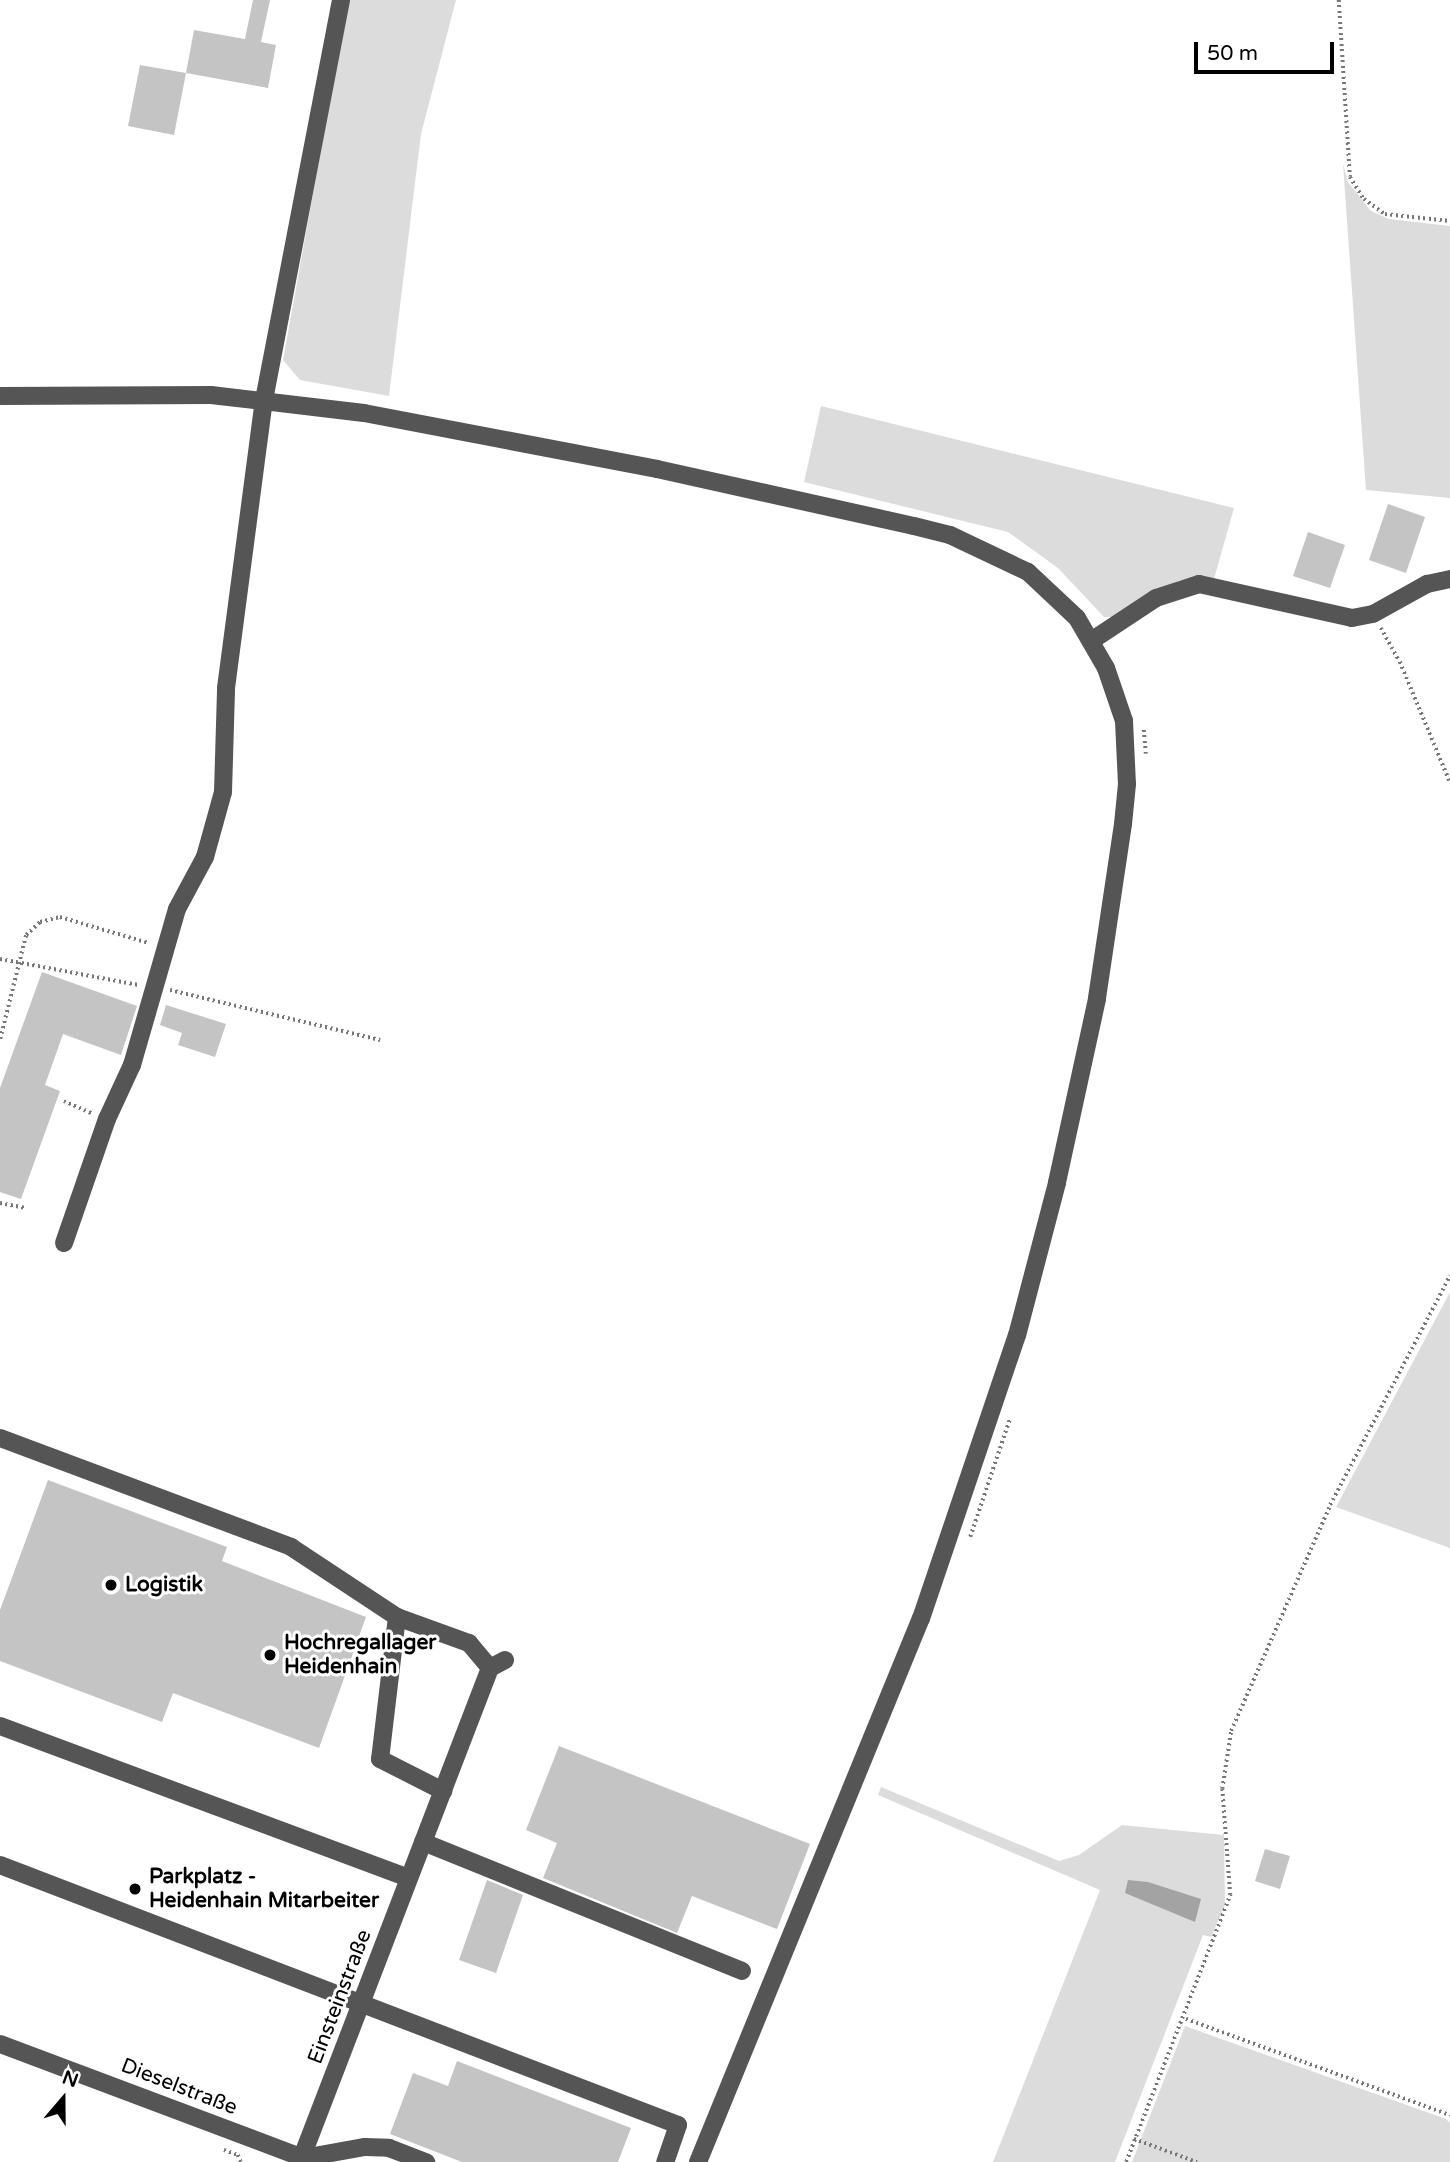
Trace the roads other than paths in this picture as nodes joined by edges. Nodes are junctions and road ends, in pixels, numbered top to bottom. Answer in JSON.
{"nodes":[{"id":1,"x":341,"y":0,"type":"edge"},
{"id":2,"x":0,"y":397,"type":"edge"},
{"id":3,"x":264,"y":400,"type":"junction"},
{"id":4,"x":1450,"y":579,"type":"edge"},
{"id":5,"x":1091,"y":641,"type":"junction"},
{"id":6,"x":64,"y":1243,"type":"dead end"},
{"id":7,"x":0,"y":1438,"type":"edge"},
{"id":8,"x":397,"y":1617,"type":"junction"},
{"id":9,"x":0,"y":1726,"type":"edge"},
{"id":10,"x":443,"y":1791,"type":"junction"},
{"id":11,"x":423,"y":1842,"type":"junction"},
{"id":12,"x":0,"y":1865,"type":"edge"},
{"id":13,"x":409,"y":1878,"type":"junction"},
{"id":14,"x":741,"y":1971,"type":"dead end"},
{"id":15,"x":362,"y":2002,"type":"junction"},
{"id":16,"x":0,"y":2044,"type":"edge"},
{"id":17,"x":305,"y":2161,"type":"edge"},
{"id":18,"x":426,"y":2162,"type":"edge"},
{"id":19,"x":665,"y":2162,"type":"edge"},
{"id":20,"x":698,"y":2162,"type":"edge"}],
"edges":[{"from":1,"to":3,"type":"street"},
{"from":2,"to":3,"type":"street"},
{"from":3,"to":5,"type":"street"},
{"from":3,"to":6,"type":"street"},
{"from":4,"to":5,"type":"street"},
{"from":5,"to":20,"type":"street"},
{"from":7,"to":8,"type":"street"},
{"from":8,"to":10,"type":"street"},
{"from":8,"to":10,"type":"street","name":"Einsteinstraße"},
{"from":9,"to":13,"type":"street"},
{"from":10,"to":11,"type":"street","name":"Einsteinstraße"},
{"from":11,"to":13,"type":"street","name":"Einsteinstraße"},
{"from":11,"to":14,"type":"street"},
{"from":12,"to":15,"type":"street"},
{"from":13,"to":15,"type":"street","name":"Einsteinstraße"},
{"from":15,"to":17,"type":"street","name":"Einsteinstraße"},
{"from":15,"to":19,"type":"street"},
{"from":16,"to":17,"type":"street","name":"Dieselstraße"},
{"from":17,"to":18,"type":"street"}]}
